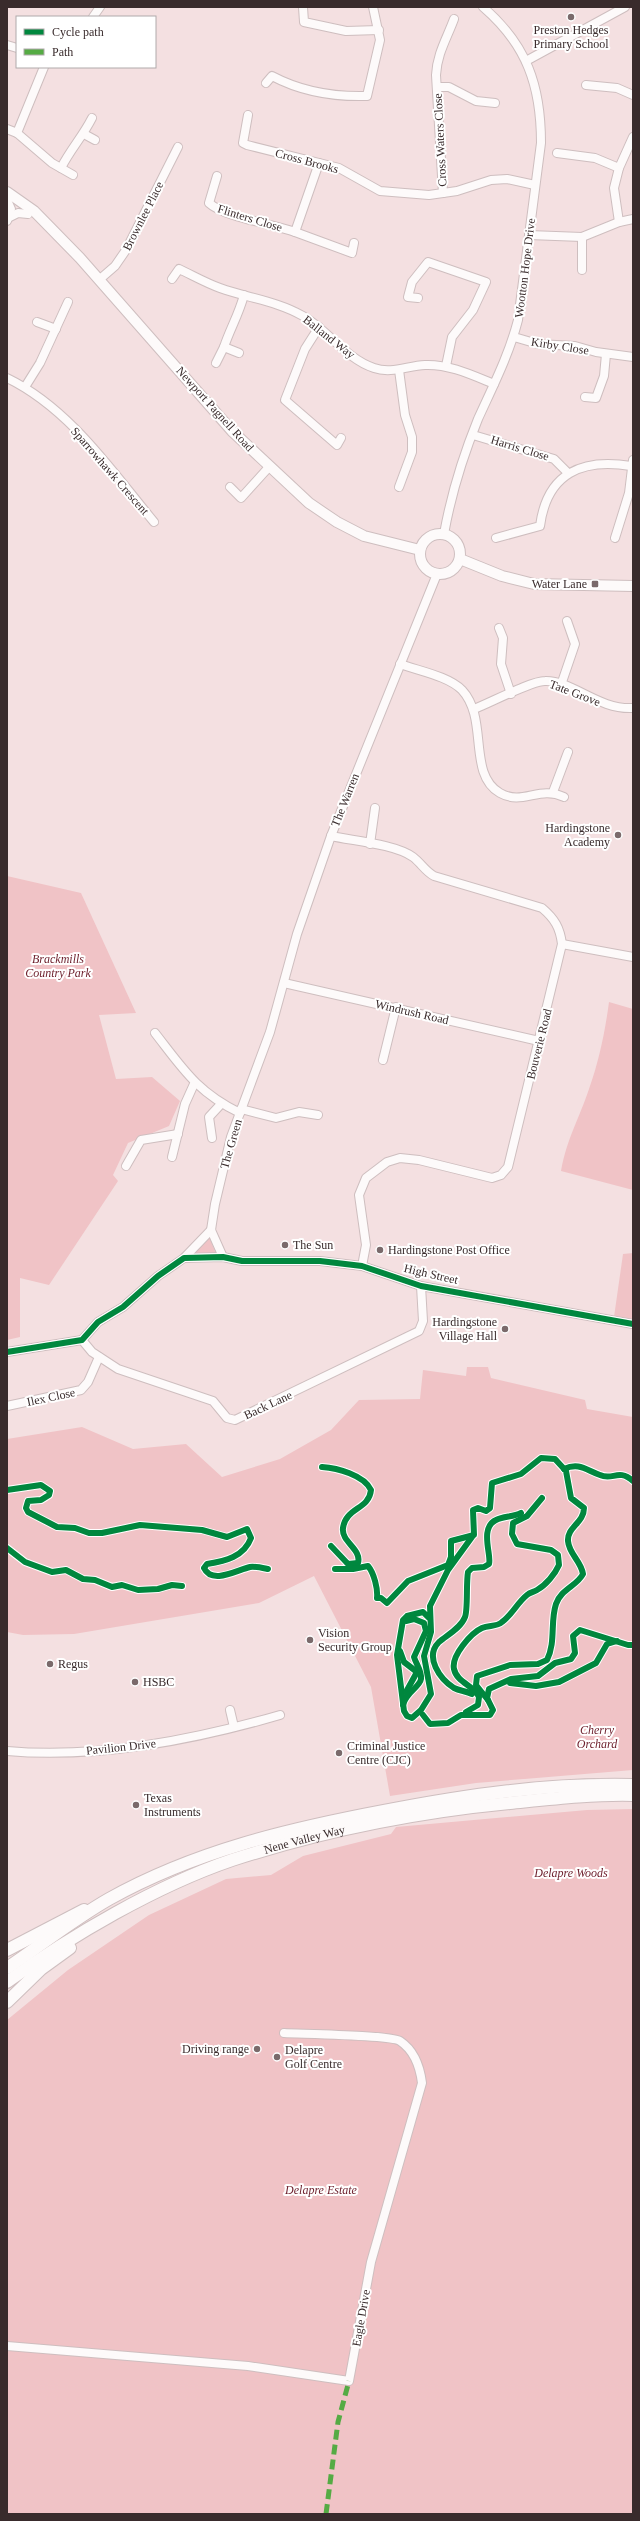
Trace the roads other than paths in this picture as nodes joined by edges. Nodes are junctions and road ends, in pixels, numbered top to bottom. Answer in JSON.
{"nodes":[{"id":1,"x":100,"y":7,"type":"edge"},
{"id":2,"x":303,"y":7,"type":"edge"},
{"id":3,"x":373,"y":7,"type":"edge"},
{"id":4,"x":483,"y":7,"type":"edge"},
{"id":5,"x":625,"y":7,"type":"edge"},
{"id":6,"x":94,"y":16,"type":"edge"},
{"id":7,"x":454,"y":19,"type":"dead end"},
{"id":8,"x":379,"y":30,"type":"junction"},
{"id":9,"x":526,"y":61,"type":"junction"},
{"id":10,"x":44,"y":68,"type":"edge"},
{"id":11,"x":266,"y":83,"type":"dead end"},
{"id":12,"x":586,"y":85,"type":"dead end"},
{"id":13,"x":438,"y":87,"type":"junction"},
{"id":14,"x":633,"y":95,"type":"edge"},
{"id":15,"x":495,"y":103,"type":"dead end"},
{"id":16,"x":248,"y":115,"type":"dead end"},
{"id":17,"x":92,"y":118,"type":"dead end"},
{"id":18,"x":7,"y":129,"type":"edge"},
{"id":19,"x":17,"y":133,"type":"junction"},
{"id":20,"x":84,"y":134,"type":"junction"},
{"id":21,"x":633,"y":137,"type":"edge"},
{"id":22,"x":95,"y":140,"type":"dead end"},
{"id":23,"x":178,"y":147,"type":"dead end"},
{"id":24,"x":557,"y":153,"type":"dead end"},
{"id":25,"x":320,"y":163,"type":"junction"},
{"id":26,"x":61,"y":168,"type":"junction"},
{"id":27,"x":619,"y":168,"type":"junction"},
{"id":28,"x":73,"y":175,"type":"dead end"},
{"id":29,"x":217,"y":176,"type":"dead end"},
{"id":30,"x":535,"y":185,"type":"junction"},
{"id":31,"x":7,"y":192,"type":"edge"},
{"id":32,"x":443,"y":193,"type":"junction"},
{"id":33,"x":7,"y":199,"type":"edge"},
{"id":34,"x":28,"y":214,"type":"junction"},
{"id":35,"x":8,"y":219,"type":"edge"},
{"id":36,"x":633,"y":219,"type":"edge"},
{"id":37,"x":42,"y":222,"type":"junction"},
{"id":38,"x":618,"y":222,"type":"junction"},
{"id":39,"x":295,"y":232,"type":"junction"},
{"id":40,"x":529,"y":235,"type":"junction"},
{"id":41,"x":582,"y":237,"type":"junction"},
{"id":42,"x":354,"y":243,"type":"dead end"},
{"id":43,"x":184,"y":261,"type":"dead end"},
{"id":44,"x":179,"y":269,"type":"junction"},
{"id":45,"x":582,"y":270,"type":"dead end"},
{"id":46,"x":172,"y":279,"type":"dead end"},
{"id":47,"x":100,"y":280,"type":"junction"},
{"id":48,"x":244,"y":295,"type":"junction"},
{"id":49,"x":418,"y":298,"type":"dead end"},
{"id":50,"x":68,"y":302,"type":"dead end"},
{"id":51,"x":37,"y":322,"type":"dead end"},
{"id":52,"x":319,"y":327,"type":"junction"},
{"id":53,"x":56,"y":329,"type":"junction"},
{"id":54,"x":514,"y":337,"type":"junction"},
{"id":55,"x":224,"y":347,"type":"junction"},
{"id":56,"x":239,"y":353,"type":"dead end"},
{"id":57,"x":606,"y":354,"type":"junction"},
{"id":58,"x":633,"y":357,"type":"edge"},
{"id":59,"x":216,"y":363,"type":"dead end"},
{"id":60,"x":446,"y":366,"type":"junction"},
{"id":61,"x":399,"y":370,"type":"junction"},
{"id":62,"x":7,"y":378,"type":"edge"},
{"id":63,"x":494,"y":384,"type":"junction"},
{"id":64,"x":25,"y":387,"type":"junction"},
{"id":65,"x":585,"y":397,"type":"dead end"},
{"id":66,"x":285,"y":400,"type":"junction"},
{"id":67,"x":279,"y":406,"type":"dead end"},
{"id":68,"x":473,"y":435,"type":"junction"},
{"id":69,"x":341,"y":438,"type":"dead end"},
{"id":70,"x":632,"y":463,"type":"edge"},
{"id":71,"x":269,"y":467,"type":"junction"},
{"id":72,"x":568,"y":473,"type":"junction"},
{"id":73,"x":399,"y":487,"type":"dead end"},
{"id":74,"x":230,"y":488,"type":"dead end"},
{"id":75,"x":154,"y":522,"type":"dead end"},
{"id":76,"x":444,"y":534,"type":"junction"},
{"id":77,"x":496,"y":538,"type":"dead end"},
{"id":78,"x":615,"y":538,"type":"dead end"},
{"id":79,"x":420,"y":550,"type":"junction"},
{"id":80,"x":460,"y":559,"type":"junction"},
{"id":81,"x":437,"y":574,"type":"junction"},
{"id":82,"x":633,"y":586,"type":"edge"},
{"id":83,"x":567,"y":621,"type":"dead end"},
{"id":84,"x":499,"y":628,"type":"dead end"},
{"id":85,"x":400,"y":664,"type":"junction"},
{"id":86,"x":561,"y":685,"type":"junction"},
{"id":87,"x":511,"y":694,"type":"junction"},
{"id":88,"x":633,"y":708,"type":"edge"},
{"id":89,"x":474,"y":710,"type":"junction"},
{"id":90,"x":568,"y":752,"type":"dead end"},
{"id":91,"x":553,"y":792,"type":"junction"},
{"id":92,"x":564,"y":797,"type":"dead end"},
{"id":93,"x":375,"y":808,"type":"dead end"},
{"id":94,"x":331,"y":836,"type":"junction"},
{"id":95,"x":370,"y":844,"type":"junction"},
{"id":96,"x":562,"y":944,"type":"junction"},
{"id":97,"x":633,"y":957,"type":"edge"},
{"id":98,"x":284,"y":983,"type":"junction"},
{"id":99,"x":396,"y":1007,"type":"junction"},
{"id":100,"x":270,"y":1032,"type":"joint"},
{"id":101,"x":155,"y":1033,"type":"dead end"},
{"id":102,"x":539,"y":1042,"type":"junction"},
{"id":103,"x":383,"y":1060,"type":"dead end"},
{"id":104,"x":194,"y":1084,"type":"junction"},
{"id":105,"x":221,"y":1104,"type":"junction"},
{"id":106,"x":240,"y":1111,"type":"junction"},
{"id":107,"x":318,"y":1115,"type":"dead end"},
{"id":108,"x":178,"y":1134,"type":"junction"},
{"id":109,"x":212,"y":1138,"type":"dead end"},
{"id":110,"x":172,"y":1157,"type":"dead end"},
{"id":111,"x":126,"y":1166,"type":"dead end"},
{"id":112,"x":211,"y":1230,"type":"junction"},
{"id":113,"x":223,"y":1257,"type":"junction"},
{"id":114,"x":184,"y":1258,"type":"junction"},
{"id":115,"x":362,"y":1266,"type":"junction"},
{"id":116,"x":421,"y":1286,"type":"junction"},
{"id":117,"x":633,"y":1324,"type":"edge"},
{"id":118,"x":82,"y":1340,"type":"junction"},
{"id":119,"x":7,"y":1352,"type":"edge"},
{"id":120,"x":99,"y":1358,"type":"junction"},
{"id":121,"x":7,"y":1406,"type":"edge"},
{"id":122,"x":230,"y":1710,"type":"dead end"},
{"id":123,"x":280,"y":1716,"type":"dead end"},
{"id":124,"x":234,"y":1727,"type":"junction"},
{"id":125,"x":7,"y":1752,"type":"edge"},
{"id":126,"x":633,"y":1785,"type":"edge"},
{"id":127,"x":633,"y":1795,"type":"edge"},
{"id":128,"x":108,"y":1899,"type":"junction"},
{"id":129,"x":111,"y":1917,"type":"junction"},
{"id":130,"x":7,"y":1950,"type":"edge"},
{"id":131,"x":7,"y":1968,"type":"edge"},
{"id":132,"x":7,"y":1982,"type":"edge"},
{"id":133,"x":7,"y":2002,"type":"edge"},
{"id":134,"x":284,"y":2034,"type":"dead end"},
{"id":135,"x":7,"y":2346,"type":"edge"}],
"edges":[{"from":1,"to":6,"type":"street"},
{"from":2,"to":8,"type":"street"},
{"from":3,"to":8,"type":"street"},
{"from":4,"to":9,"type":"street","name":"Wootton Hope Drive"},
{"from":5,"to":9,"type":"street"},
{"from":7,"to":13,"type":"street","name":"Cross Waters Close"},
{"from":8,"to":11,"type":"street"},
{"from":9,"to":30,"type":"street","name":"Wootton Hope Drive"},
{"from":10,"to":19,"type":"street"},
{"from":12,"to":14,"type":"street"},
{"from":13,"to":15,"type":"street","name":"Cross Waters Close"},
{"from":13,"to":32,"type":"street","name":"Cross Waters Close"},
{"from":16,"to":25,"type":"street","name":"Cross Brooks"},
{"from":17,"to":20,"type":"street"},
{"from":18,"to":19,"type":"street"},
{"from":19,"to":26,"type":"street"},
{"from":20,"to":22,"type":"street"},
{"from":20,"to":26,"type":"street"},
{"from":21,"to":27,"type":"street"},
{"from":23,"to":47,"type":"street","name":"Brownlee Place"},
{"from":24,"to":27,"type":"street"},
{"from":25,"to":32,"type":"street","name":"Cross Brooks"},
{"from":25,"to":39,"type":"street","name":"Flinters Close"},
{"from":26,"to":28,"type":"street"},
{"from":27,"to":38,"type":"street"},
{"from":29,"to":39,"type":"street","name":"Flinters Close"},
{"from":30,"to":32,"type":"street","name":"Cross Brooks"},
{"from":30,"to":40,"type":"street","name":"Wootton Hope Drive"},
{"from":31,"to":37,"type":"main road","name":"Newport Pagnell Road"},
{"from":33,"to":34,"type":"main road","name":"Newport Pagnell Road"},
{"from":33,"to":35,"type":"street"},
{"from":34,"to":35,"type":"street"},
{"from":34,"to":37,"type":"main road","name":"Newport Pagnell Road"},
{"from":36,"to":38,"type":"street"},
{"from":37,"to":47,"type":"main road","name":"Newport Pagnell Road"},
{"from":38,"to":41,"type":"street"},
{"from":39,"to":42,"type":"street","name":"Flinters Close"},
{"from":40,"to":41,"type":"street"},
{"from":40,"to":54,"type":"street","name":"Wootton Hope Drive"},
{"from":41,"to":45,"type":"street"},
{"from":43,"to":44,"type":"street"},
{"from":44,"to":46,"type":"street"},
{"from":44,"to":48,"type":"street","name":"Balland Way"},
{"from":47,"to":71,"type":"main road","name":"Newport Pagnell Road"},
{"from":48,"to":52,"type":"street","name":"Balland Way"},
{"from":48,"to":55,"type":"street"},
{"from":49,"to":60,"type":"street"},
{"from":50,"to":53,"type":"street"},
{"from":51,"to":53,"type":"street"},
{"from":52,"to":61,"type":"street","name":"Balland Way"},
{"from":52,"to":66,"type":"street"},
{"from":53,"to":64,"type":"street"},
{"from":54,"to":57,"type":"street","name":"Kirby Close"},
{"from":54,"to":63,"type":"street","name":"Wootton Hope Drive"},
{"from":55,"to":56,"type":"street"},
{"from":55,"to":59,"type":"street"},
{"from":57,"to":58,"type":"street","name":"Kirby Close"},
{"from":57,"to":65,"type":"street","name":"Kirby Close"},
{"from":60,"to":61,"type":"street","name":"Balland Way"},
{"from":60,"to":63,"type":"street","name":"Balland Way"},
{"from":61,"to":73,"type":"street"},
{"from":62,"to":64,"type":"street","name":"Sparrowhawk Crescent"},
{"from":63,"to":68,"type":"street","name":"Wootton Hope Drive"},
{"from":64,"to":75,"type":"street","name":"Sparrowhawk Crescent"},
{"from":66,"to":67,"type":"street"},
{"from":66,"to":69,"type":"street"},
{"from":68,"to":72,"type":"street","name":"Harris Close"},
{"from":68,"to":76,"type":"street","name":"Wootton Hope Drive"},
{"from":70,"to":72,"type":"street"},
{"from":70,"to":78,"type":"street"},
{"from":71,"to":74,"type":"street"},
{"from":71,"to":79,"type":"main road","name":"Newport Pagnell Road"},
{"from":72,"to":77,"type":"street"},
{"from":76,"to":79,"type":"main road"},
{"from":76,"to":80,"type":"main road"},
{"from":79,"to":81,"type":"main road"},
{"from":80,"to":81,"type":"main road"},
{"from":80,"to":82,"type":"main road"},
{"from":81,"to":85,"type":"street","name":"The Warren"},
{"from":83,"to":86,"type":"street"},
{"from":84,"to":87,"type":"street"},
{"from":85,"to":89,"type":"street"},
{"from":85,"to":94,"type":"street","name":"The Warren"},
{"from":86,"to":87,"type":"street","name":"Tate Grove"},
{"from":86,"to":88,"type":"street","name":"Tate Grove"},
{"from":87,"to":89,"type":"street","name":"Tate Grove"},
{"from":89,"to":91,"type":"street"},
{"from":90,"to":91,"type":"street"},
{"from":91,"to":92,"type":"street"},
{"from":93,"to":95,"type":"street"},
{"from":94,"to":95,"type":"street","name":"Bouverie Road"},
{"from":94,"to":98,"type":"street","name":"The Warren"},
{"from":95,"to":96,"type":"street","name":"Bouverie Road"},
{"from":96,"to":97,"type":"street"},
{"from":96,"to":102,"type":"street","name":"Bouverie Road"},
{"from":98,"to":99,"type":"street","name":"Windrush Road"},
{"from":98,"to":100,"type":"street","name":"The Warren"},
{"from":99,"to":102,"type":"street","name":"Windrush Road"},
{"from":99,"to":103,"type":"street"},
{"from":100,"to":106,"type":"street","name":"The Green"},
{"from":101,"to":104,"type":"street"},
{"from":102,"to":115,"type":"street","name":"Bouverie Road"},
{"from":104,"to":105,"type":"street"},
{"from":104,"to":108,"type":"street"},
{"from":105,"to":106,"type":"street"},
{"from":105,"to":109,"type":"street"},
{"from":106,"to":107,"type":"street"},
{"from":106,"to":112,"type":"street","name":"The Green"},
{"from":108,"to":110,"type":"street"},
{"from":108,"to":111,"type":"street"},
{"from":112,"to":113,"type":"street"},
{"from":112,"to":114,"type":"street"},
{"from":113,"to":114,"type":"street","name":"High Street"},
{"from":113,"to":115,"type":"street","name":"High Street"},
{"from":114,"to":118,"type":"street"},
{"from":115,"to":116,"type":"street","name":"High Street"},
{"from":116,"to":117,"type":"street","name":"High Street"},
{"from":116,"to":120,"type":"street","name":"Back Lane"},
{"from":118,"to":119,"type":"street"},
{"from":118,"to":120,"type":"street","name":"Back Lane"},
{"from":120,"to":121,"type":"street","name":"Ilex Close"},
{"from":122,"to":124,"type":"street"},
{"from":123,"to":124,"type":"street","name":"Pavilion Drive"},
{"from":124,"to":125,"type":"street","name":"Pavilion Drive"},
{"from":126,"to":128,"type":"highway","name":"Nene Valley Way"},
{"from":127,"to":129,"type":"highway","name":"Nene Valley Way"},
{"from":128,"to":130,"type":"highway"},
{"from":128,"to":131,"type":"highway","name":"Nene Valley Way"},
{"from":129,"to":132,"type":"highway","name":"Nene Valley Way"},
{"from":129,"to":133,"type":"highway"},
{"from":134,"to":135,"type":"street","name":"Eagle Drive"}]}
